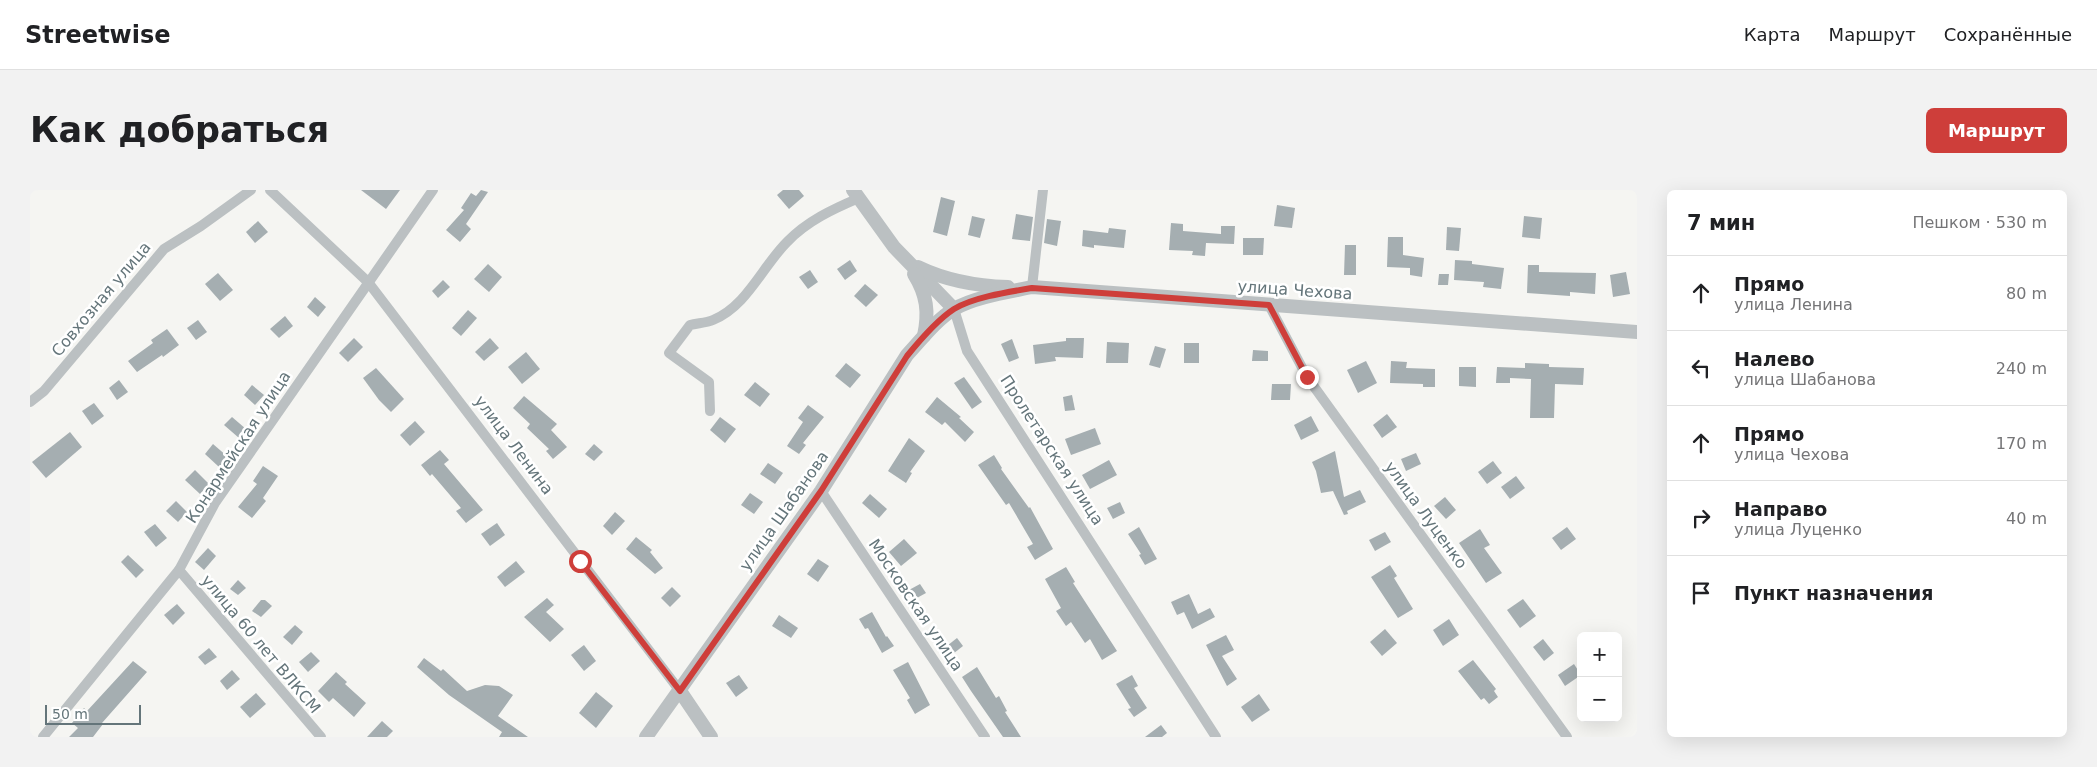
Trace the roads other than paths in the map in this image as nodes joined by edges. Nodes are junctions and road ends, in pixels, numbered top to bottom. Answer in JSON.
{"nodes":[{"id":1,"x":251,"y":190,"type":"edge"},
{"id":2,"x":270,"y":190,"type":"edge"},
{"id":3,"x":433,"y":190,"type":"edge"},
{"id":4,"x":1043,"y":190,"type":"edge"},
{"id":5,"x":856,"y":194,"type":"edge"},
{"id":6,"x":908,"y":262,"type":"junction"},
{"id":7,"x":368,"y":282,"type":"junction"},
{"id":8,"x":1032,"y":288,"type":"junction"},
{"id":9,"x":1269,"y":305,"type":"junction"},
{"id":10,"x":954,"y":309,"type":"junction"},
{"id":11,"x":1637,"y":332,"type":"edge"},
{"id":12,"x":924,"y":336,"type":"junction"},
{"id":13,"x":30,"y":402,"type":"edge"},
{"id":14,"x":710,"y":411,"type":"dead end"},
{"id":15,"x":821,"y":491,"type":"junction"},
{"id":16,"x":179,"y":570,"type":"junction"},
{"id":17,"x":680,"y":691,"type":"junction"},
{"id":18,"x":43,"y":737,"type":"edge"},
{"id":19,"x":321,"y":737,"type":"edge"},
{"id":20,"x":646,"y":737,"type":"edge"},
{"id":21,"x":711,"y":737,"type":"edge"},
{"id":22,"x":986,"y":737,"type":"edge"},
{"id":23,"x":1216,"y":737,"type":"edge"},
{"id":24,"x":1567,"y":737,"type":"edge"}],
"edges":[{"from":1,"to":13,"type":"street","name":"Совхозная улица"},
{"from":2,"to":7,"type":"street","name":"улица Ленина"},
{"from":3,"to":7,"type":"street","name":"Конармейская улица"},
{"from":4,"to":8,"type":"street"},
{"from":5,"to":6,"type":"street","name":"Пролетарская улица"},
{"from":5,"to":14,"type":"street"},
{"from":6,"to":8,"type":"street"},
{"from":6,"to":10,"type":"street","name":"Пролетарская улица"},
{"from":6,"to":12,"type":"street"},
{"from":7,"to":16,"type":"street","name":"Конармейская улица"},
{"from":7,"to":17,"type":"street","name":"улица Ленина"},
{"from":8,"to":9,"type":"street","name":"улица Чехова"},
{"from":8,"to":10,"type":"street","name":"улица Чехова"},
{"from":9,"to":11,"type":"street","name":"улица Чехова"},
{"from":9,"to":24,"type":"street","name":"улица Луценко"},
{"from":10,"to":12,"type":"street","name":"улица Шабанова"},
{"from":10,"to":23,"type":"street","name":"Пролетарская улица"},
{"from":12,"to":15,"type":"street","name":"улица Шабанова"},
{"from":15,"to":17,"type":"street","name":"улица Шабанова"},
{"from":15,"to":22,"type":"street","name":"Московская улица"},
{"from":16,"to":18,"type":"street","name":"Конармейская улица"},
{"from":16,"to":19,"type":"street","name":"улица 60 лет ВЛКСМ"},
{"from":17,"to":20,"type":"street","name":"улица Шабанова"},
{"from":17,"to":21,"type":"street","name":"улица Ленина"}]}
